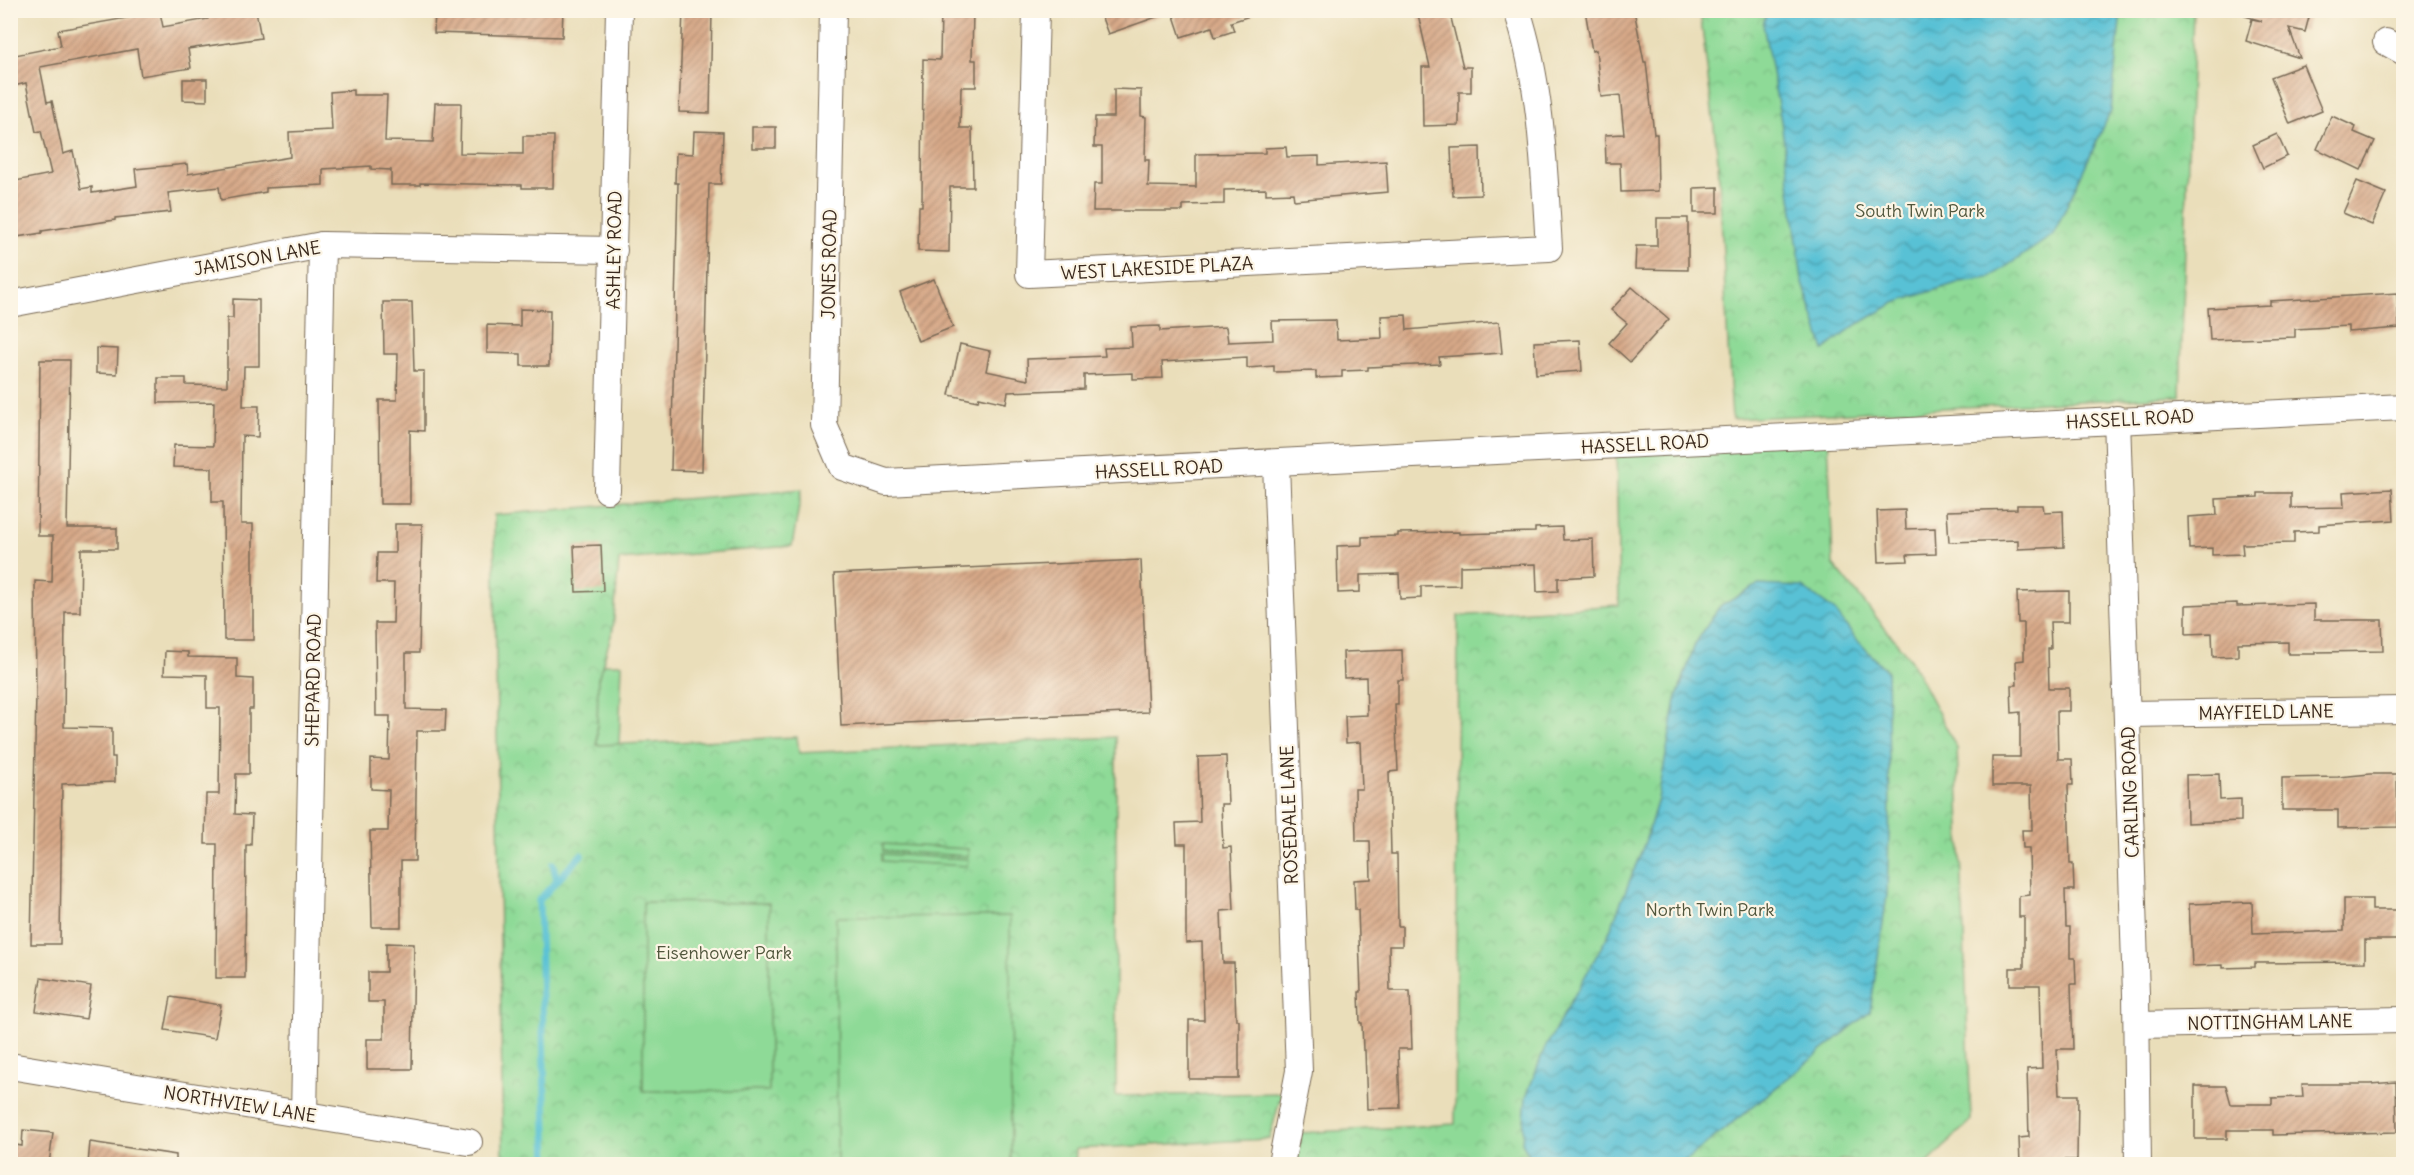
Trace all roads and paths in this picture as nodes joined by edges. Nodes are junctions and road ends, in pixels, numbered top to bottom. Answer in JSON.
{"nodes":[{"id":1,"x":619,"y":10,"type":"edge"},
{"id":2,"x":833,"y":10,"type":"edge"},
{"id":3,"x":1036,"y":10,"type":"edge"},
{"id":4,"x":1517,"y":10,"type":"edge"},
{"id":5,"x":322,"y":245,"type":"junction"},
{"id":6,"x":614,"y":250,"type":"junction"},
{"id":7,"x":10,"y":304,"type":"edge"},
{"id":8,"x":2403,"y":407,"type":"edge"},
{"id":9,"x":2117,"y":419,"type":"junction"},
{"id":10,"x":1276,"y":464,"type":"junction"},
{"id":11,"x":886,"y":482,"type":"joint"},
{"id":12,"x":607,"y":490,"type":"dead end"},
{"id":13,"x":2403,"y":710,"type":"edge"},
{"id":14,"x":2127,"y":714,"type":"junction"},
{"id":15,"x":2403,"y":1020,"type":"edge"},
{"id":16,"x":2137,"y":1025,"type":"junction"},
{"id":17,"x":10,"y":1066,"type":"edge"},
{"id":18,"x":304,"y":1114,"type":"junction"},
{"id":19,"x":469,"y":1142,"type":"dead end"},
{"id":20,"x":1281,"y":1164,"type":"edge"},
{"id":21,"x":2138,"y":1164,"type":"edge"}],
"edges":[{"from":1,"to":6,"type":"street","name":"ASHLEY ROAD"},
{"from":2,"to":11,"type":"street","name":"JONES ROAD"},
{"from":3,"to":4,"type":"street","name":"WEST LAKESIDE PLAZA"},
{"from":5,"to":6,"type":"street","name":"JAMISON LANE"},
{"from":5,"to":7,"type":"street","name":"JAMISON LANE"},
{"from":5,"to":18,"type":"street","name":"SHEPARD ROAD"},
{"from":6,"to":12,"type":"street","name":"ASHLEY ROAD"},
{"from":8,"to":9,"type":"street","name":"HASSELL ROAD"},
{"from":9,"to":10,"type":"street","name":"HASSELL ROAD"},
{"from":9,"to":14,"type":"street","name":"CARLING ROAD"},
{"from":10,"to":11,"type":"street","name":"HASSELL ROAD"},
{"from":10,"to":20,"type":"street","name":"ROSEDALE LANE"},
{"from":13,"to":14,"type":"street","name":"MAYFIELD LANE"},
{"from":14,"to":16,"type":"street","name":"CARLING ROAD"},
{"from":15,"to":16,"type":"street","name":"NOTTINGHAM LANE"},
{"from":16,"to":21,"type":"street","name":"CARLING ROAD"},
{"from":17,"to":18,"type":"street","name":"NORTHVIEW LANE"},
{"from":18,"to":19,"type":"street","name":"NORTHVIEW LANE"}]}
